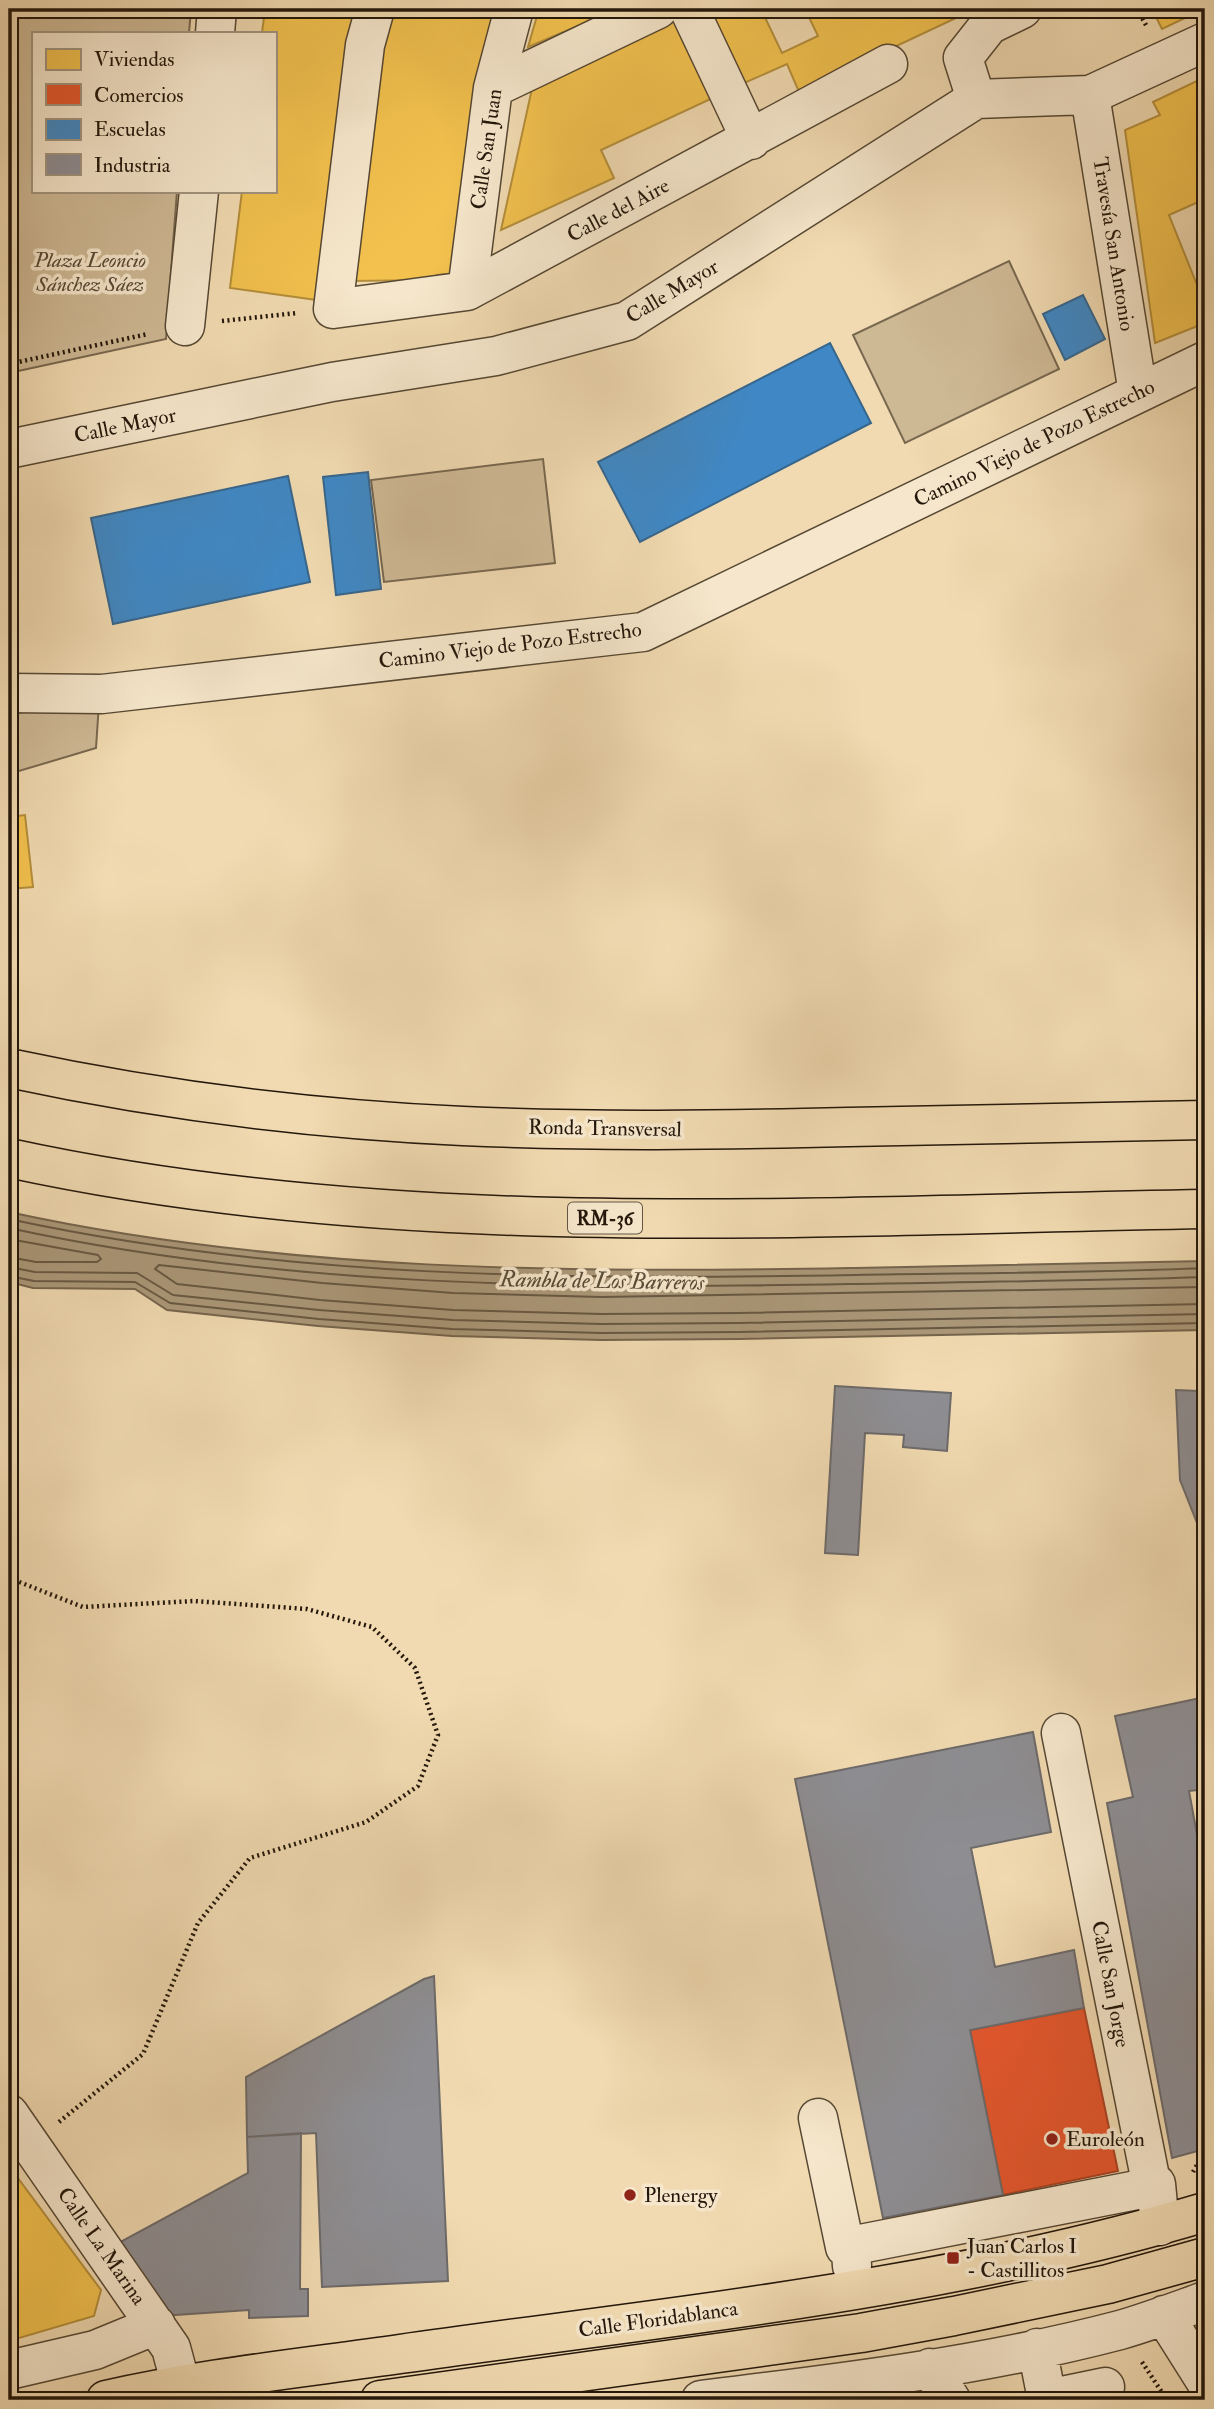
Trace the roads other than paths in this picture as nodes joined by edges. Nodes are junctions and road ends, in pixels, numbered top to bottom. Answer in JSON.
{"nodes":[{"id":1,"x":217,"y":9,"type":"edge"},
{"id":2,"x":374,"y":9,"type":"edge"},
{"id":3,"x":514,"y":9,"type":"edge"},
{"id":4,"x":658,"y":9,"type":"edge"},
{"id":5,"x":689,"y":9,"type":"edge"},
{"id":6,"x":1022,"y":9,"type":"edge"},
{"id":7,"x":215,"y":32,"type":"edge"},
{"id":8,"x":1205,"y":42,"type":"edge"},
{"id":9,"x":888,"y":64,"type":"dead end"},
{"id":10,"x":493,"y":88,"type":"junction"},
{"id":11,"x":1090,"y":95,"type":"junction"},
{"id":12,"x":976,"y":99,"type":"junction"},
{"id":13,"x":751,"y":140,"type":"junction"},
{"id":14,"x":198,"y":192,"type":"edge"},
{"id":15,"x":467,"y":290,"type":"junction"},
{"id":16,"x":185,"y":326,"type":"dead end"},
{"id":17,"x":1205,"y":361,"type":"edge"},
{"id":18,"x":1138,"y":393,"type":"junction"},
{"id":19,"x":9,"y":449,"type":"edge"},
{"id":20,"x":9,"y":694,"type":"edge"},
{"id":21,"x":9,"y":1068,"type":"edge"},
{"id":22,"x":1205,"y":1101,"type":"edge"},
{"id":23,"x":1205,"y":1120,"type":"edge"},
{"id":24,"x":603,"y":1130,"type":"junction"},
{"id":25,"x":9,"y":1158,"type":"edge"},
{"id":26,"x":1205,"y":1209,"type":"edge"},
{"id":27,"x":1061,"y":1733,"type":"dead end"},
{"id":28,"x":9,"y":2114,"type":"edge"},
{"id":29,"x":818,"y":2118,"type":"dead end"},
{"id":30,"x":1152,"y":2187,"type":"junction"},
{"id":31,"x":1205,"y":2212,"type":"edge"},
{"id":32,"x":1160,"y":2226,"type":"junction"},
{"id":33,"x":845,"y":2246,"type":"junction"},
{"id":34,"x":1205,"y":2257,"type":"edge"},
{"id":35,"x":853,"y":2289,"type":"junction"},
{"id":36,"x":1205,"y":2301,"type":"edge"},
{"id":37,"x":1164,"y":2315,"type":"junction"},
{"id":38,"x":156,"y":2325,"type":"junction"},
{"id":39,"x":1037,"y":2348,"type":"junction"},
{"id":40,"x":930,"y":2368,"type":"junction"},
{"id":41,"x":9,"y":2370,"type":"edge"},
{"id":42,"x":1205,"y":2380,"type":"edge"},
{"id":43,"x":181,"y":2385,"type":"junction"},
{"id":44,"x":1105,"y":2387,"type":"dead end"},
{"id":45,"x":786,"y":2395,"type":"edge"},
{"id":46,"x":106,"y":2400,"type":"edge"},
{"id":47,"x":380,"y":2400,"type":"edge"},
{"id":48,"x":701,"y":2400,"type":"edge"},
{"id":49,"x":951,"y":2400,"type":"edge"}],
"edges":[{"from":1,"to":7,"type":"street"},
{"from":2,"to":15,"type":"street","name":"Calle del Aire"},
{"from":3,"to":10,"type":"street","name":"Calle San Juan"},
{"from":4,"to":10,"type":"street"},
{"from":5,"to":13,"type":"street"},
{"from":6,"to":12,"type":"street"},
{"from":8,"to":11,"type":"street"},
{"from":9,"to":13,"type":"street","name":"Calle del Aire"},
{"from":10,"to":15,"type":"street","name":"Calle San Juan"},
{"from":11,"to":12,"type":"street"},
{"from":11,"to":18,"type":"street","name":"Travesía San Antonio"},
{"from":12,"to":19,"type":"street","name":"Calle Mayor"},
{"from":13,"to":15,"type":"street","name":"Calle del Aire"},
{"from":14,"to":16,"type":"street"},
{"from":17,"to":18,"type":"street","name":"Camino Viejo de Pozo Estrecho"},
{"from":18,"to":20,"type":"street","name":"Camino Viejo de Pozo Estrecho"},
{"from":21,"to":24,"type":"main road","name":"Ronda Transversal"},
{"from":22,"to":24,"type":"main road"},
{"from":23,"to":24,"type":"main road","name":"Ronda Transversal"},
{"from":25,"to":26,"type":"main road","number":"RM-36"},
{"from":27,"to":30,"type":"street","name":"Calle San Jorge"},
{"from":28,"to":38,"type":"street","name":"Calle La Marina"},
{"from":29,"to":33,"type":"street"},
{"from":30,"to":32,"type":"street","name":"Calle San Jorge"},
{"from":30,"to":33,"type":"street"},
{"from":31,"to":32,"type":"main road","name":"Calle Floridablanca"},
{"from":32,"to":35,"type":"main road","name":"Calle Floridablanca"},
{"from":33,"to":35,"type":"street"},
{"from":34,"to":47,"type":"main road","name":"Calle Floridablanca"},
{"from":35,"to":43,"type":"main road","name":"Calle Floridablanca"},
{"from":36,"to":37,"type":"street"},
{"from":37,"to":39,"type":"street"},
{"from":37,"to":42,"type":"street"},
{"from":38,"to":41,"type":"street"},
{"from":38,"to":43,"type":"street","name":"Calle La Marina"},
{"from":39,"to":40,"type":"street"},
{"from":39,"to":44,"type":"street"},
{"from":40,"to":45,"type":"street"},
{"from":40,"to":49,"type":"street"},
{"from":43,"to":46,"type":"main road","name":"Calle Floridablanca"},
{"from":45,"to":48,"type":"street"}]}
